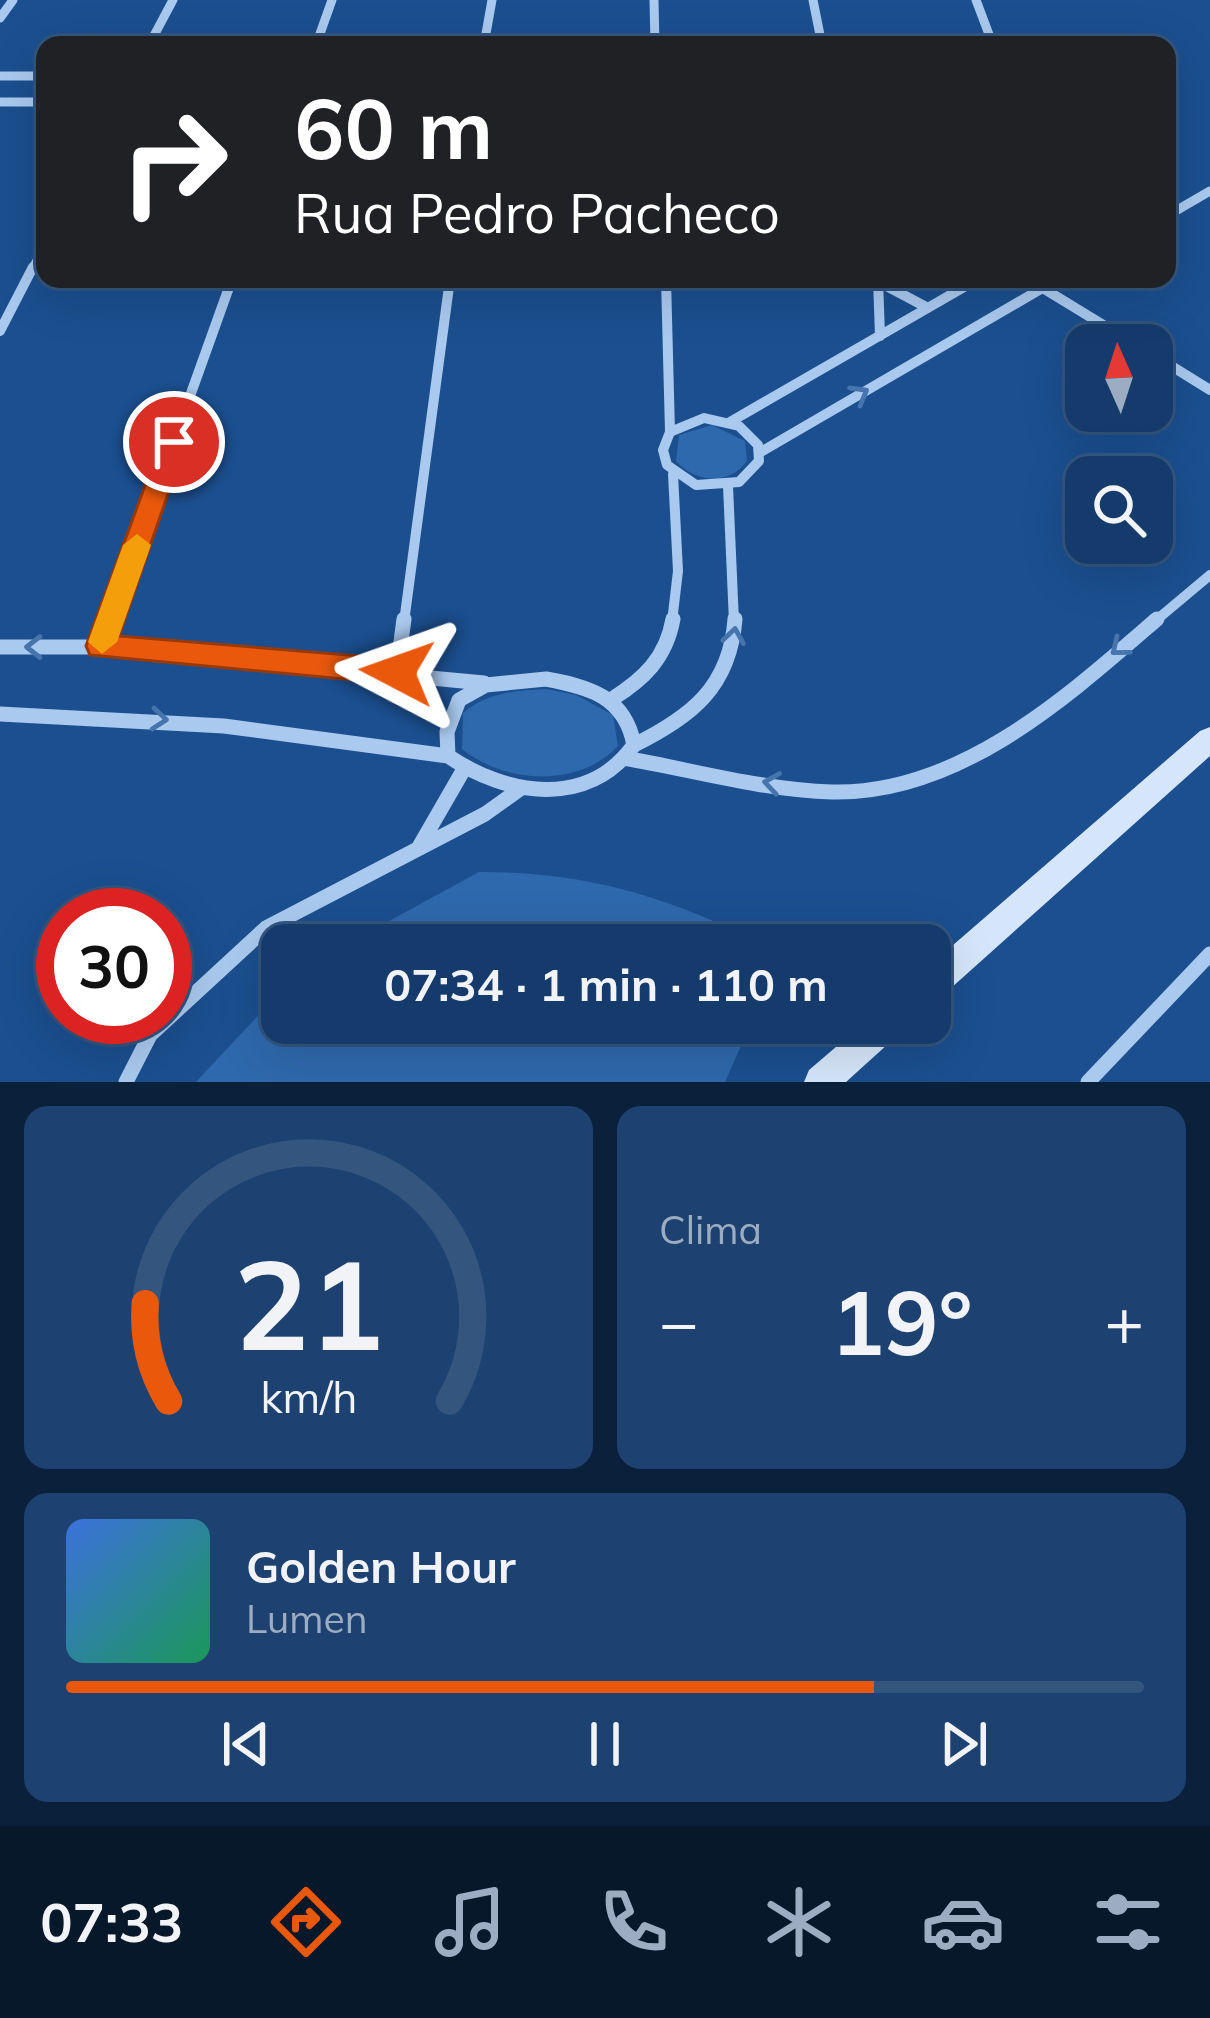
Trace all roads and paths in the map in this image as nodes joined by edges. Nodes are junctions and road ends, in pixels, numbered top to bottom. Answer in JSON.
{"nodes":[{"id":1,"x":13,"y":0,"type":"edge"},
{"id":2,"x":173,"y":0,"type":"edge"},
{"id":3,"x":332,"y":0,"type":"edge"},
{"id":4,"x":491,"y":0,"type":"edge"},
{"id":5,"x":654,"y":0,"type":"edge"},
{"id":6,"x":813,"y":0,"type":"edge"},
{"id":7,"x":976,"y":0,"type":"edge"},
{"id":8,"x":0,"y":18,"type":"edge"},
{"id":9,"x":154,"y":36,"type":"edge"},
{"id":10,"x":319,"y":36,"type":"edge"},
{"id":11,"x":485,"y":36,"type":"edge"},
{"id":12,"x":656,"y":36,"type":"edge"},
{"id":13,"x":820,"y":36,"type":"edge"},
{"id":14,"x":990,"y":36,"type":"edge"},
{"id":15,"x":0,"y":76,"type":"edge"},
{"id":16,"x":36,"y":76,"type":"edge"},
{"id":17,"x":0,"y":102,"type":"edge"},
{"id":18,"x":36,"y":102,"type":"edge"},
{"id":19,"x":1210,"y":191,"type":"edge"},
{"id":20,"x":1176,"y":211,"type":"edge"},
{"id":21,"x":36,"y":262,"type":"edge"},
{"id":22,"x":229,"y":288,"type":"edge"},
{"id":23,"x":449,"y":288,"type":"edge"},
{"id":24,"x":666,"y":288,"type":"edge"},
{"id":25,"x":878,"y":288,"type":"edge"},
{"id":26,"x":891,"y":288,"type":"edge"},
{"id":27,"x":962,"y":288,"type":"edge"},
{"id":28,"x":1043,"y":288,"type":"joint"},
{"id":29,"x":928,"y":308,"type":"junction"},
{"id":30,"x":1102,"y":324,"type":"edge"},
{"id":31,"x":0,"y":331,"type":"edge"},
{"id":32,"x":880,"y":336,"type":"junction"},
{"id":33,"x":1173,"y":368,"type":"edge"},
{"id":34,"x":1210,"y":390,"type":"edge"},
{"id":35,"x":671,"y":391,"type":"junction"},
{"id":36,"x":692,"y":419,"type":"junction"},
{"id":37,"x":730,"y":422,"type":"junction"},
{"id":38,"x":670,"y":432,"type":"junction"},
{"id":39,"x":759,"y":452,"type":"junction"},
{"id":40,"x":673,"y":474,"type":"junction"},
{"id":41,"x":728,"y":486,"type":"junction"},
{"id":42,"x":1210,"y":574,"type":"edge"},
{"id":43,"x":100,"y":646,"type":"junction"},
{"id":44,"x":0,"y":647,"type":"edge"},
{"id":45,"x":397,"y":672,"type":"junction"},
{"id":46,"x":485,"y":683,"type":"junction"},
{"id":47,"x":612,"y":699,"type":"junction"},
{"id":48,"x":0,"y":714,"type":"edge"},
{"id":49,"x":1210,"y":740,"type":"edge"},
{"id":50,"x":629,"y":751,"type":"junction"},
{"id":51,"x":448,"y":756,"type":"junction"},
{"id":52,"x":464,"y":769,"type":"junction"},
{"id":53,"x":520,"y":789,"type":"junction"},
{"id":54,"x":419,"y":848,"type":"junction"},
{"id":55,"x":1210,"y":954,"type":"edge"},
{"id":56,"x":951,"y":968,"type":"edge"},
{"id":57,"x":864,"y":1044,"type":"edge"},
{"id":58,"x":126,"y":1082,"type":"edge"},
{"id":59,"x":821,"y":1082,"type":"edge"},
{"id":60,"x":1088,"y":1082,"type":"edge"}],
"edges":[{"from":1,"to":8,"type":"street"},
{"from":2,"to":9,"type":"street"},
{"from":3,"to":10,"type":"street"},
{"from":4,"to":11,"type":"street"},
{"from":5,"to":12,"type":"street"},
{"from":6,"to":13,"type":"street"},
{"from":7,"to":14,"type":"street"},
{"from":15,"to":16,"type":"street"},
{"from":17,"to":18,"type":"street"},
{"from":19,"to":20,"type":"street"},
{"from":21,"to":31,"type":"street"},
{"from":22,"to":43,"type":"street"},
{"from":23,"to":45,"type":"street"},
{"from":24,"to":35,"type":"street"},
{"from":25,"to":32,"type":"street"},
{"from":26,"to":29,"type":"street"},
{"from":27,"to":29,"type":"street"},
{"from":28,"to":30,"type":"street"},
{"from":39,"to":28,"type":"street","one_way":true},
{"from":29,"to":32,"type":"street"},
{"from":32,"to":37,"type":"street"},
{"from":33,"to":34,"type":"street"},
{"from":35,"to":36,"type":"street"},
{"from":35,"to":38,"type":"street"},
{"from":36,"to":37,"type":"street"},
{"from":36,"to":38,"type":"street"},
{"from":37,"to":39,"type":"street"},
{"from":38,"to":40,"type":"street"},
{"from":39,"to":41,"type":"street"},
{"from":40,"to":41,"type":"street"},
{"from":40,"to":47,"type":"street"},
{"from":50,"to":41,"type":"street","one_way":true},
{"from":42,"to":50,"type":"street","one_way":true},
{"from":43,"to":44,"type":"street","one_way":true},
{"from":43,"to":45,"type":"street"},
{"from":45,"to":46,"type":"street"},
{"from":46,"to":47,"type":"street"},
{"from":46,"to":51,"type":"street"},
{"from":47,"to":50,"type":"street"},
{"from":48,"to":51,"type":"street","one_way":true},
{"from":49,"to":56,"type":"main road"},
{"from":50,"to":53,"type":"street"},
{"from":51,"to":52,"type":"street"},
{"from":52,"to":53,"type":"street"},
{"from":52,"to":54,"type":"street"},
{"from":53,"to":54,"type":"street"},
{"from":54,"to":58,"type":"street"},
{"from":55,"to":60,"type":"street"},
{"from":57,"to":59,"type":"main road"}]}
